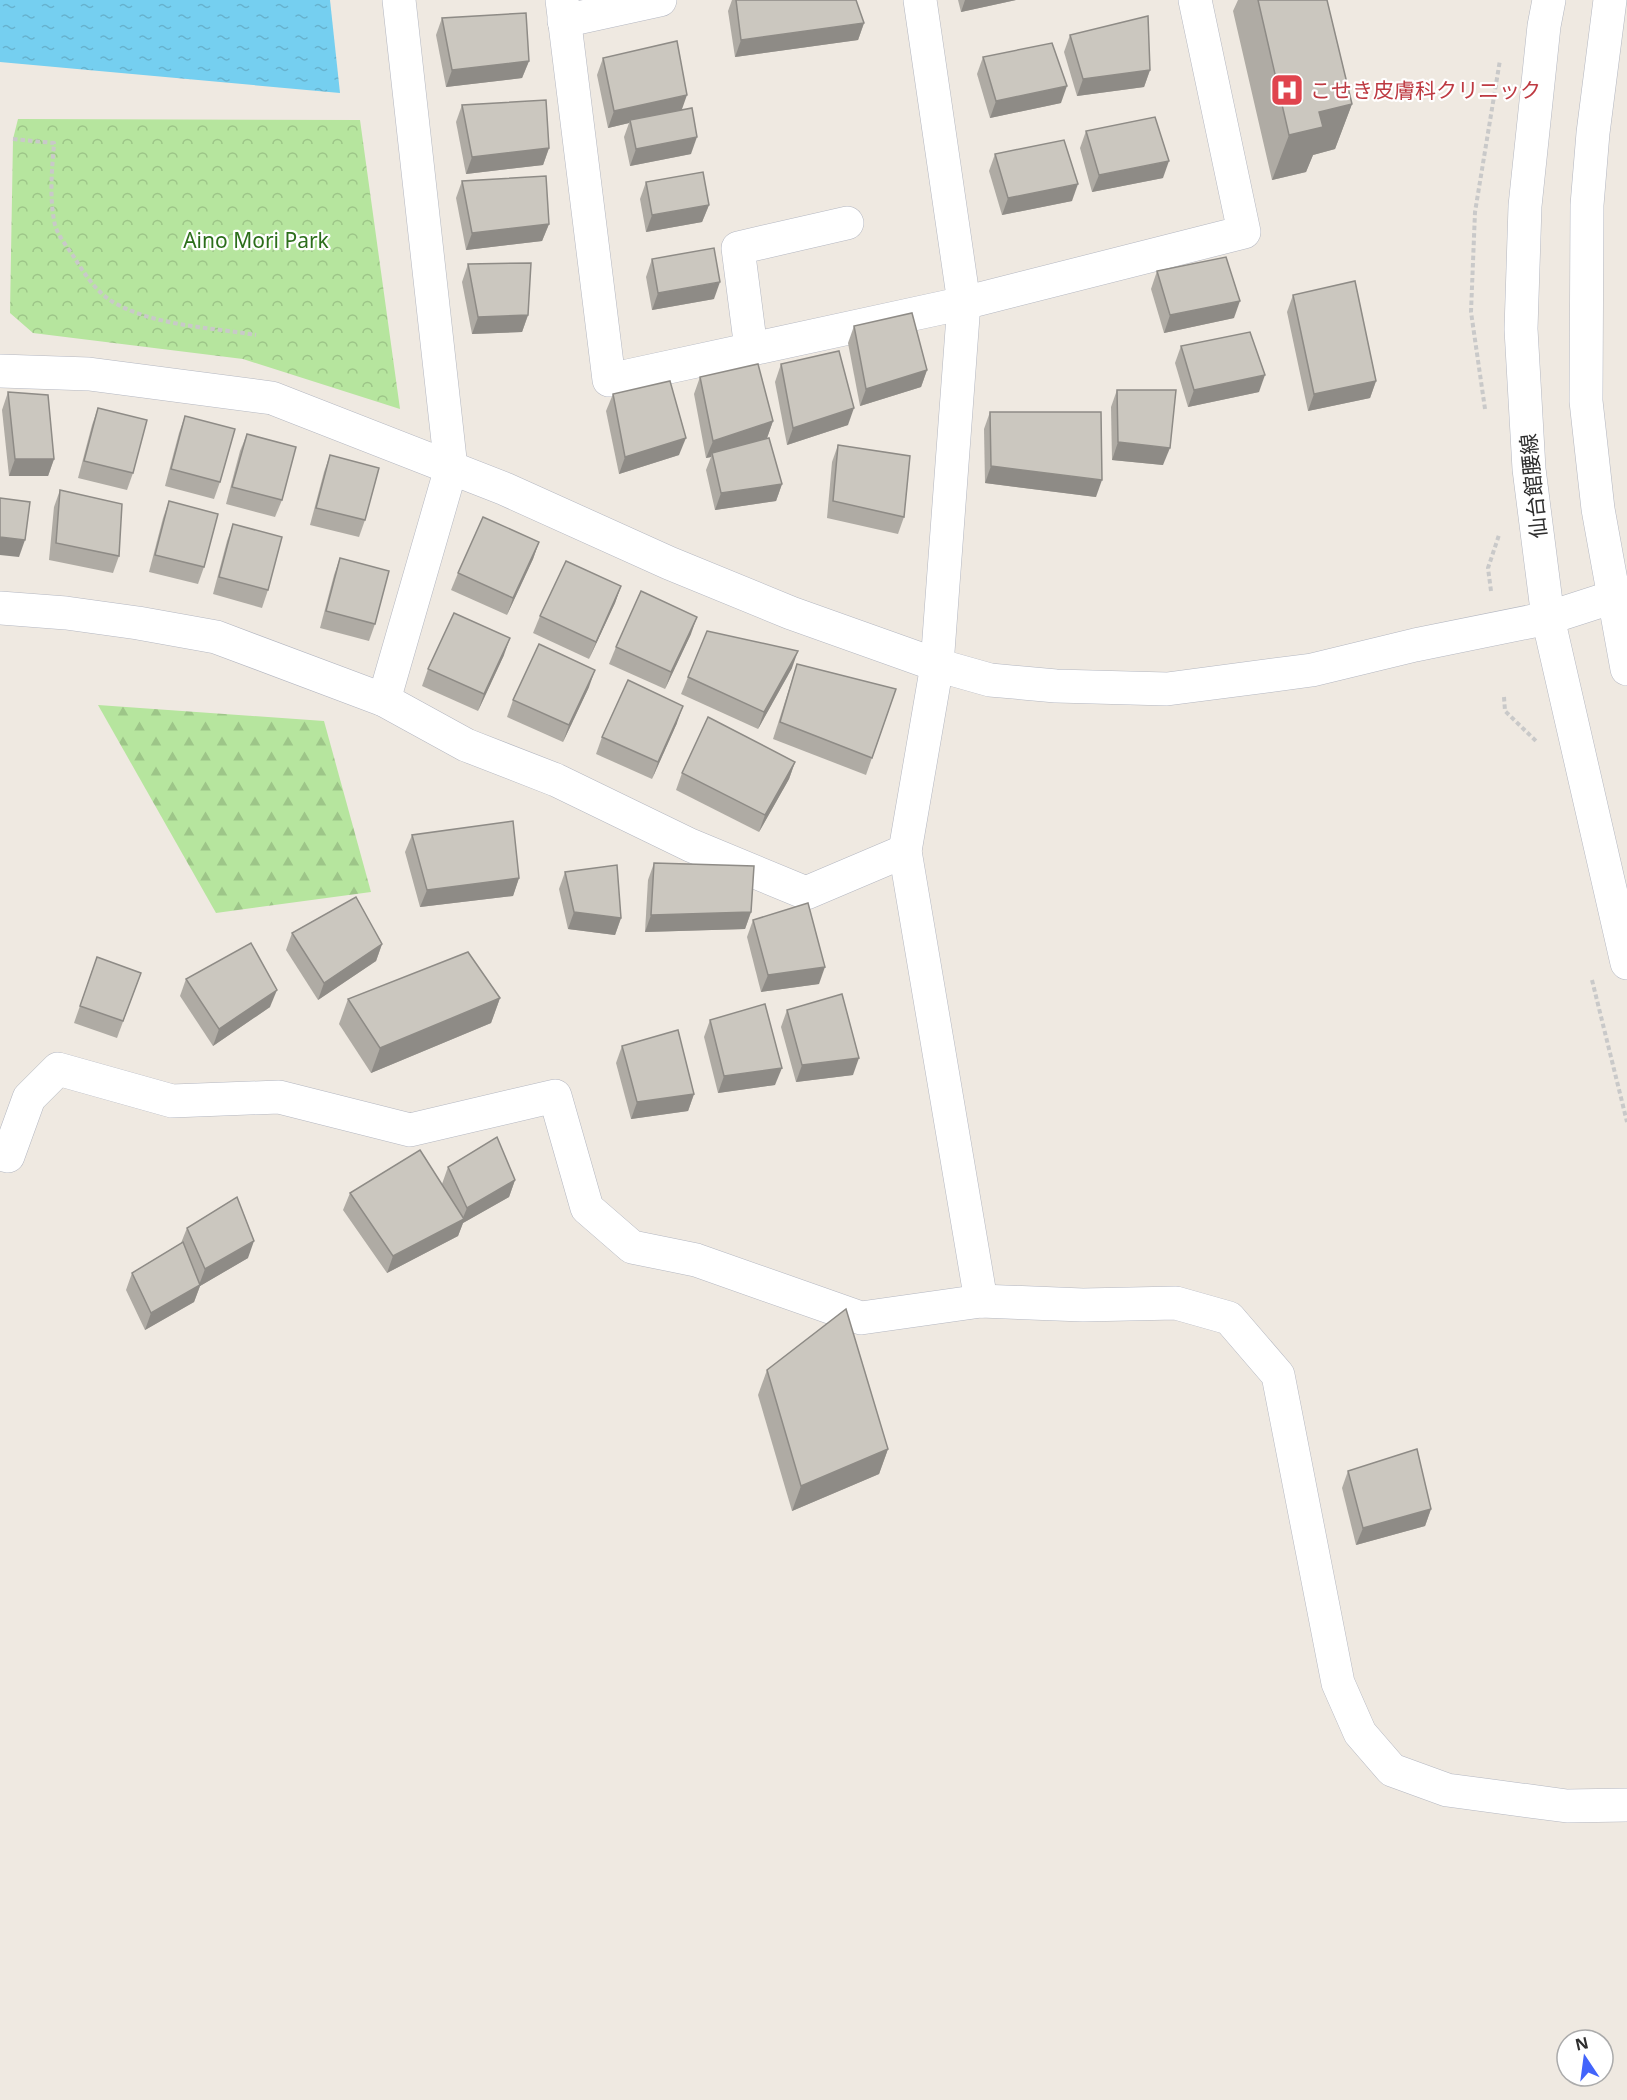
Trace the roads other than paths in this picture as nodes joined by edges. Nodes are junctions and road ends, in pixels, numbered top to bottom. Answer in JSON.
{"nodes":[{"id":1,"x":399,"y":0,"type":"edge"},
{"id":2,"x":660,"y":0,"type":"edge"},
{"id":3,"x":920,"y":0,"type":"edge"},
{"id":4,"x":1195,"y":0,"type":"edge"},
{"id":5,"x":1549,"y":0,"type":"edge"},
{"id":6,"x":1610,"y":0,"type":"edge"},
{"id":7,"x":563,"y":10,"type":"edge"},
{"id":8,"x":847,"y":223,"type":"dead end"},
{"id":9,"x":964,"y":303,"type":"junction"},
{"id":10,"x":751,"y":349,"type":"junction"},
{"id":11,"x":0,"y":370,"type":"edge"},
{"id":12,"x":451,"y":468,"type":"junction"},
{"id":13,"x":1620,"y":594,"type":"edge"},
{"id":14,"x":0,"y":608,"type":"edge"},
{"id":15,"x":1548,"y":618,"type":"junction"},
{"id":16,"x":937,"y":665,"type":"junction"},
{"id":17,"x":1627,"y":669,"type":"edge"},
{"id":18,"x":384,"y":700,"type":"junction"},
{"id":19,"x":905,"y":850,"type":"junction"},
{"id":20,"x":1627,"y":963,"type":"edge"},
{"id":21,"x":0,"y":1154,"type":"edge"},
{"id":22,"x":981,"y":1301,"type":"junction"},
{"id":23,"x":1627,"y":1805,"type":"edge"}],
"edges":[{"from":1,"to":12,"type":"street"},
{"from":2,"to":7,"type":"street"},
{"from":3,"to":9,"type":"street"},
{"from":4,"to":9,"type":"street"},
{"from":5,"to":15,"type":"street","name":"仙台館腰線"},
{"from":6,"to":13,"type":"street"},
{"from":7,"to":10,"type":"street"},
{"from":8,"to":10,"type":"street"},
{"from":9,"to":10,"type":"street"},
{"from":9,"to":16,"type":"street"},
{"from":11,"to":12,"type":"street"},
{"from":12,"to":16,"type":"street"},
{"from":12,"to":18,"type":"street"},
{"from":13,"to":15,"type":"street"},
{"from":13,"to":17,"type":"street"},
{"from":14,"to":18,"type":"street"},
{"from":15,"to":16,"type":"street"},
{"from":15,"to":20,"type":"street","name":"仙台館腰線"},
{"from":16,"to":19,"type":"street"},
{"from":18,"to":19,"type":"street"},
{"from":19,"to":22,"type":"street"},
{"from":21,"to":22,"type":"street"},
{"from":22,"to":23,"type":"street"}]}
